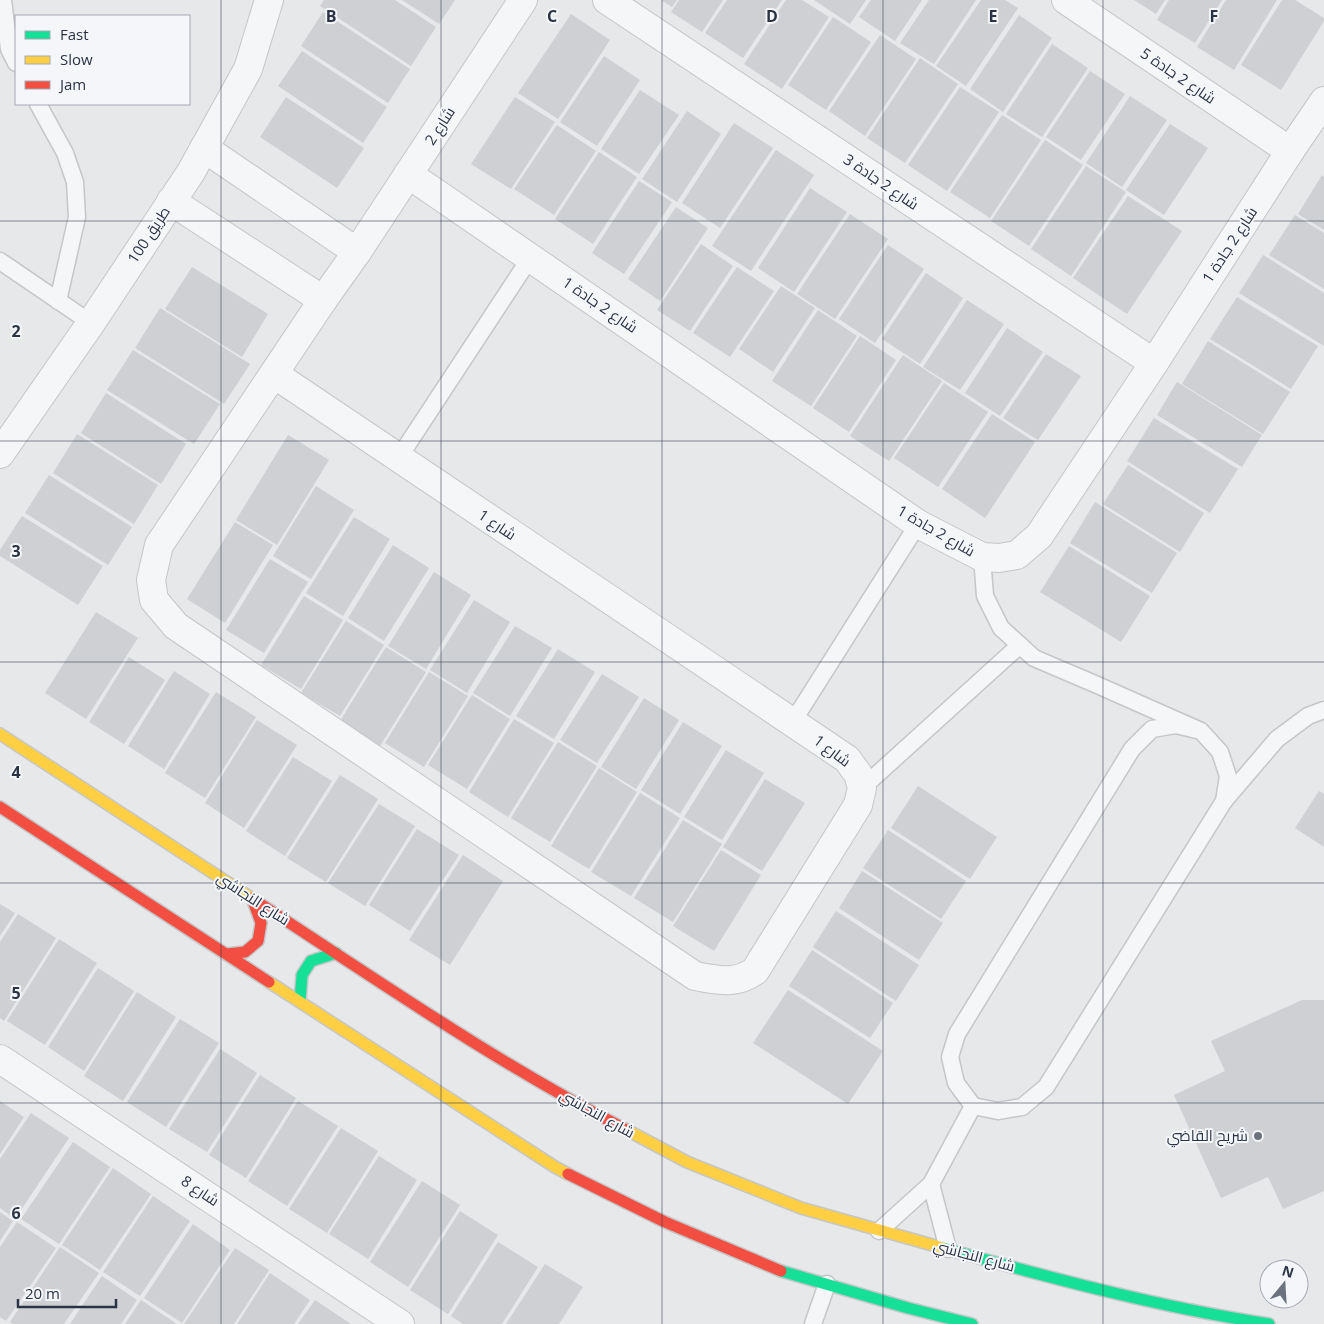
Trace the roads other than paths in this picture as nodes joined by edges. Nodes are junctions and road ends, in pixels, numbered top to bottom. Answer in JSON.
{"nodes":[{"id":1,"x":3,"y":0,"type":"edge"},
{"id":2,"x":269,"y":0,"type":"edge"},
{"id":3,"x":523,"y":0,"type":"edge"},
{"id":4,"x":608,"y":0,"type":"edge"},
{"id":5,"x":1066,"y":0,"type":"edge"},
{"id":6,"x":15,"y":61,"type":"edge"},
{"id":7,"x":1324,"y":101,"type":"edge"},
{"id":8,"x":39,"y":105,"type":"edge"},
{"id":9,"x":204,"y":148,"type":"junction"},
{"id":10,"x":1290,"y":151,"type":"junction"},
{"id":11,"x":408,"y":174,"type":"junction"},
{"id":12,"x":171,"y":201,"type":"junction"},
{"id":13,"x":357,"y":252,"type":"junction"},
{"id":14,"x":530,"y":258,"type":"junction"},
{"id":15,"x":0,"y":261,"type":"edge"},
{"id":16,"x":323,"y":300,"type":"junction"},
{"id":17,"x":58,"y":301,"type":"junction"},
{"id":18,"x":91,"y":324,"type":"junction"},
{"id":19,"x":1154,"y":363,"type":"junction"},
{"id":20,"x":274,"y":374,"type":"junction"},
{"id":21,"x":0,"y":454,"type":"edge"},
{"id":22,"x":398,"y":458,"type":"junction"},
{"id":23,"x":918,"y":524,"type":"junction"},
{"id":24,"x":982,"y":557,"type":"junction"},
{"id":25,"x":1020,"y":645,"type":"junction"},
{"id":26,"x":1324,"y":710,"type":"edge"},
{"id":27,"x":792,"y":723,"type":"junction"},
{"id":28,"x":1201,"y":731,"type":"junction"},
{"id":29,"x":0,"y":734,"type":"edge"},
{"id":30,"x":862,"y":788,"type":"junction"},
{"id":31,"x":1224,"y":801,"type":"junction"},
{"id":32,"x":0,"y":807,"type":"edge"},
{"id":33,"x":252,"y":898,"type":"junction"},
{"id":34,"x":336,"y":953,"type":"junction"},
{"id":35,"x":227,"y":954,"type":"junction"},
{"id":36,"x":300,"y":1001,"type":"junction"},
{"id":37,"x":0,"y":1059,"type":"edge"},
{"id":38,"x":974,"y":1106,"type":"junction"},
{"id":39,"x":931,"y":1184,"type":"junction"},
{"id":40,"x":879,"y":1231,"type":"junction"},
{"id":41,"x":948,"y":1249,"type":"junction"},
{"id":42,"x":827,"y":1284,"type":"junction"},
{"id":43,"x":400,"y":1324,"type":"edge"},
{"id":44,"x":813,"y":1324,"type":"edge"},
{"id":45,"x":972,"y":1324,"type":"edge"},
{"id":46,"x":1268,"y":1324,"type":"edge"}],
"edges":[{"from":1,"to":6,"type":"lane"},
{"from":2,"to":9,"type":"street","name":"طريق 100"},
{"from":3,"to":11,"type":"street","name":"شارع 2"},
{"from":4,"to":19,"type":"street","name":"شارع 2 جادة 3"},
{"from":5,"to":10,"type":"street","name":"شارع 2 جادة 5"},
{"from":7,"to":10,"type":"street","name":"شارع 2 جادة 1"},
{"from":8,"to":17,"type":"lane"},
{"from":9,"to":12,"type":"street","name":"طريق 100"},
{"from":9,"to":13,"type":"street"},
{"from":10,"to":19,"type":"street","name":"شارع 2 جادة 1"},
{"from":11,"to":13,"type":"street","name":"شارع 2"},
{"from":11,"to":14,"type":"street","name":"شارع 2 جادة 1"},
{"from":12,"to":16,"type":"street"},
{"from":12,"to":18,"type":"street","name":"طريق 100"},
{"from":13,"to":16,"type":"street","name":"شارع 2"},
{"from":14,"to":22,"type":"lane"},
{"from":14,"to":23,"type":"street","name":"شارع 2 جادة 1"},
{"from":15,"to":17,"type":"lane"},
{"from":16,"to":20,"type":"street","name":"شارع 2"},
{"from":17,"to":18,"type":"lane"},
{"from":18,"to":21,"type":"street","name":"طريق 100"},
{"from":19,"to":24,"type":"street","name":"شارع 2 جادة 1"},
{"from":20,"to":22,"type":"street","name":"شارع 1"},
{"from":20,"to":30,"type":"street"},
{"from":22,"to":27,"type":"street","name":"شارع 1"},
{"from":23,"to":24,"type":"street","name":"شارع 2 جادة 1"},
{"from":23,"to":27,"type":"lane"},
{"from":24,"to":25,"type":"lane"},
{"from":25,"to":28,"type":"lane"},
{"from":25,"to":30,"type":"lane"},
{"from":26,"to":31,"type":"lane"},
{"from":27,"to":30,"type":"street","name":"شارع 1"},
{"from":28,"to":31,"type":"lane"},
{"from":28,"to":38,"type":"lane"},
{"from":29,"to":33,"type":"main road","name":"شارع النجاشي"},
{"from":31,"to":38,"type":"lane"},
{"from":32,"to":35,"type":"main road"},
{"from":33,"to":34,"type":"main road","name":"شارع النجاشي"},
{"from":33,"to":35,"type":"main road"},
{"from":34,"to":36,"type":"main road"},
{"from":34,"to":40,"type":"main road","name":"شارع النجاشي"},
{"from":35,"to":36,"type":"main road"},
{"from":36,"to":42,"type":"main road"},
{"from":37,"to":43,"type":"street","name":"شارع 8"},
{"from":38,"to":39,"type":"lane"},
{"from":39,"to":40,"type":"lane"},
{"from":39,"to":41,"type":"lane"},
{"from":40,"to":41,"type":"main road","name":"شارع النجاشي"},
{"from":41,"to":46,"type":"main road","name":"شارع النجاشي"},
{"from":42,"to":44,"type":"lane"},
{"from":42,"to":45,"type":"main road"}]}
